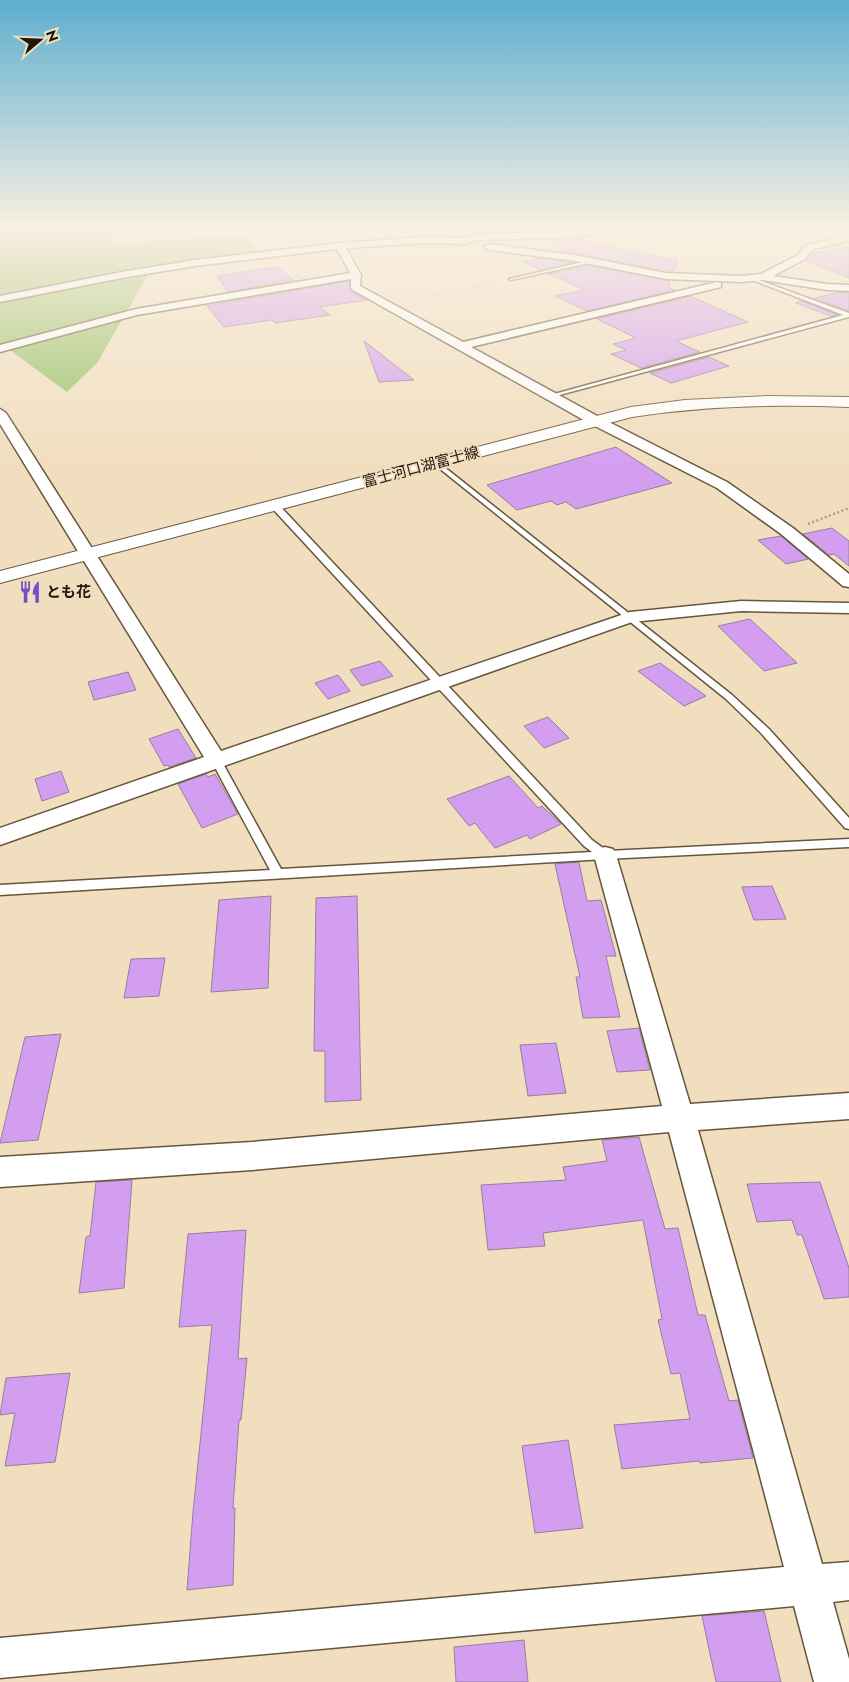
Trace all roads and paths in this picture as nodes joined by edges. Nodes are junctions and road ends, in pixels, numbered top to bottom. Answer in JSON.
{"nodes":[{"id":1,"x":163,"y":307,"type":"edge"},
{"id":2,"x":392,"y":307,"type":"edge"},
{"id":3,"x":626,"y":307,"type":"edge"},
{"id":4,"x":829,"y":307,"type":"edge"},
{"id":5,"x":849,"y":315,"type":"edge"},
{"id":6,"x":461,"y":346,"type":"junction"},
{"id":7,"x":0,"y":349,"type":"edge"},
{"id":8,"x":550,"y":396,"type":"junction"},
{"id":9,"x":849,"y":402,"type":"edge"},
{"id":10,"x":0,"y":413,"type":"edge"},
{"id":11,"x":594,"y":420,"type":"junction"},
{"id":12,"x":436,"y":463,"type":"junction"},
{"id":13,"x":275,"y":506,"type":"junction"},
{"id":14,"x":849,"y":508,"type":"edge"},
{"id":15,"x":787,"y":531,"type":"junction"},
{"id":16,"x":87,"y":554,"type":"junction"},
{"id":17,"x":0,"y":578,"type":"edge"},
{"id":18,"x":849,"y":582,"type":"edge"},
{"id":19,"x":849,"y":608,"type":"edge"},
{"id":20,"x":630,"y":617,"type":"junction"},
{"id":21,"x":438,"y":683,"type":"junction"},
{"id":22,"x":216,"y":760,"type":"junction"},
{"id":23,"x":849,"y":825,"type":"edge"},
{"id":24,"x":0,"y":837,"type":"edge"},
{"id":25,"x":849,"y":843,"type":"edge"},
{"id":26,"x":605,"y":855,"type":"junction"},
{"id":27,"x":278,"y":874,"type":"junction"},
{"id":28,"x":0,"y":890,"type":"edge"},
{"id":29,"x":849,"y":1106,"type":"edge"},
{"id":30,"x":680,"y":1118,"type":"junction"},
{"id":31,"x":0,"y":1172,"type":"edge"},
{"id":32,"x":849,"y":1581,"type":"edge"},
{"id":33,"x":808,"y":1585,"type":"junction"},
{"id":34,"x":0,"y":1658,"type":"edge"},
{"id":35,"x":835,"y":1682,"type":"edge"}],
"edges":[{"from":1,"to":7,"type":"street"},
{"from":2,"to":6,"type":"street"},
{"from":3,"to":6,"type":"street"},
{"from":4,"to":5,"type":"lane"},
{"from":5,"to":8,"type":"lane"},
{"from":6,"to":8,"type":"street"},
{"from":8,"to":11,"type":"street"},
{"from":9,"to":11,"type":"main road","name":"富士河口湖富士線"},
{"from":10,"to":16,"type":"street"},
{"from":11,"to":12,"type":"main road","name":"富士河口湖富士線"},
{"from":11,"to":15,"type":"street"},
{"from":12,"to":13,"type":"main road","name":"富士河口湖富士線"},
{"from":12,"to":20,"type":"lane"},
{"from":13,"to":16,"type":"main road","name":"富士河口湖富士線"},
{"from":13,"to":21,"type":"lane"},
{"from":14,"to":15,"type":"path"},
{"from":15,"to":18,"type":"street"},
{"from":16,"to":17,"type":"main road","name":"富士河口湖富士線"},
{"from":16,"to":22,"type":"street"},
{"from":19,"to":20,"type":"street"},
{"from":20,"to":21,"type":"street"},
{"from":20,"to":23,"type":"lane"},
{"from":21,"to":22,"type":"street"},
{"from":21,"to":26,"type":"lane"},
{"from":22,"to":24,"type":"street"},
{"from":22,"to":27,"type":"lane"},
{"from":25,"to":26,"type":"lane"},
{"from":26,"to":27,"type":"lane"},
{"from":26,"to":30,"type":"street"},
{"from":27,"to":28,"type":"lane"},
{"from":29,"to":30,"type":"street"},
{"from":30,"to":31,"type":"street"},
{"from":30,"to":33,"type":"street"},
{"from":32,"to":33,"type":"street"},
{"from":33,"to":34,"type":"street"},
{"from":33,"to":35,"type":"street"}]}
